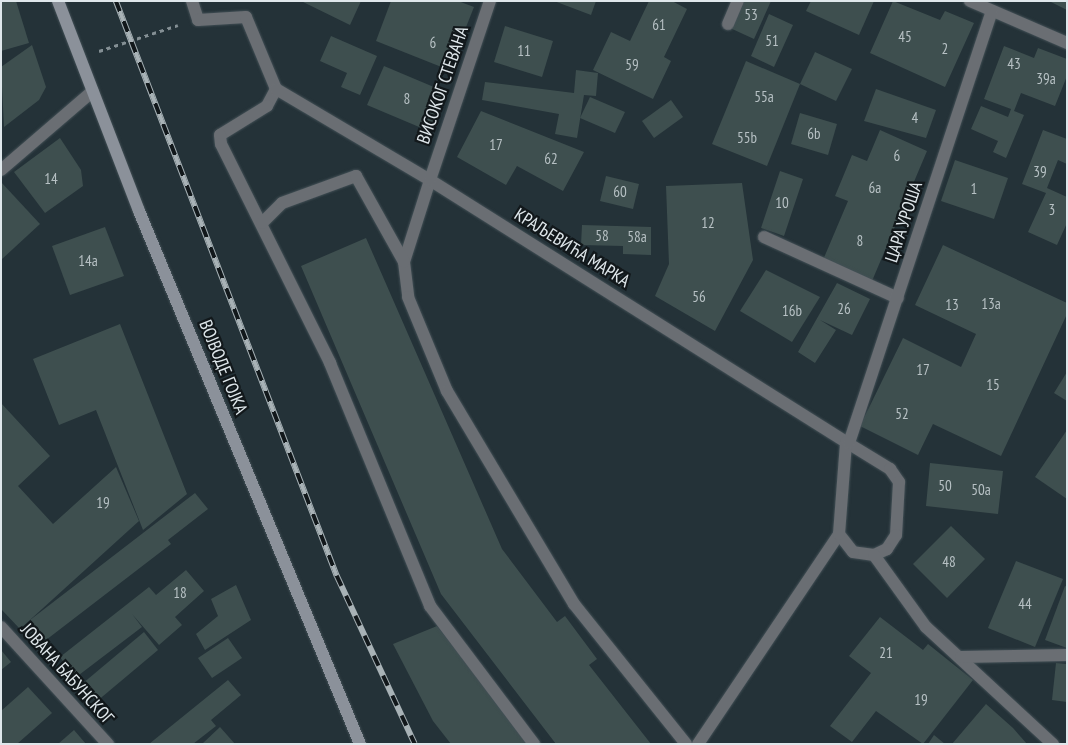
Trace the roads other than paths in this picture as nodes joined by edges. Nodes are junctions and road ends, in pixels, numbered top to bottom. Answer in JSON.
{"nodes":[{"id":1,"x":58,"y":1,"type":"edge"},
{"id":2,"x":192,"y":1,"type":"edge"},
{"id":3,"x":490,"y":1,"type":"edge"},
{"id":4,"x":738,"y":1,"type":"edge"},
{"id":5,"x":970,"y":1,"type":"edge"},
{"id":6,"x":992,"y":11,"type":"junction"},
{"id":7,"x":728,"y":24,"type":"dead end"},
{"id":8,"x":1067,"y":42,"type":"edge"},
{"id":9,"x":276,"y":89,"type":"junction"},
{"id":10,"x":93,"y":91,"type":"junction"},
{"id":11,"x":1,"y":170,"type":"edge"},
{"id":12,"x":430,"y":180,"type":"junction"},
{"id":13,"x":262,"y":223,"type":"junction"},
{"id":14,"x":764,"y":237,"type":"dead end"},
{"id":15,"x":404,"y":262,"type":"junction"},
{"id":16,"x":898,"y":298,"type":"junction"},
{"id":17,"x":848,"y":443,"type":"junction"},
{"id":18,"x":839,"y":534,"type":"junction"},
{"id":19,"x":874,"y":555,"type":"junction"},
{"id":20,"x":1,"y":627,"type":"edge"},
{"id":21,"x":1067,"y":655,"type":"edge"},
{"id":22,"x":960,"y":657,"type":"junction"},
{"id":23,"x":108,"y":744,"type":"edge"},
{"id":24,"x":360,"y":744,"type":"edge"},
{"id":25,"x":534,"y":744,"type":"edge"},
{"id":26,"x":686,"y":744,"type":"edge"},
{"id":27,"x":698,"y":744,"type":"edge"},
{"id":28,"x":1053,"y":744,"type":"edge"}],
"edges":[{"from":1,"to":10,"type":"street","name":"ВОЈВОДЕ ГОЈКА"},
{"from":2,"to":9,"type":"street"},
{"from":3,"to":12,"type":"street","name":"ВИСОКОГ СТЕВАНА"},
{"from":4,"to":7,"type":"street"},
{"from":5,"to":6,"type":"street"},
{"from":6,"to":8,"type":"street"},
{"from":6,"to":16,"type":"street","name":"ЦАРА УРОША"},
{"from":9,"to":12,"type":"street","name":"КРАЉЕВИЋА МАРКА"},
{"from":9,"to":13,"type":"street"},
{"from":10,"to":11,"type":"street"},
{"from":10,"to":24,"type":"street","name":"ВОЈВОДЕ ГОЈКА"},
{"from":12,"to":15,"type":"street","name":"ВИСОКОГ СТЕВАНА"},
{"from":12,"to":17,"type":"street","name":"КРАЉЕВИЋА МАРКА"},
{"from":13,"to":15,"type":"street"},
{"from":13,"to":25,"type":"street"},
{"from":14,"to":16,"type":"street"},
{"from":15,"to":26,"type":"street"},
{"from":16,"to":17,"type":"street","name":"ЦАРА УРОША"},
{"from":17,"to":18,"type":"street"},
{"from":17,"to":19,"type":"street","name":"КРАЉЕВИЋА МАРКА"},
{"from":18,"to":19,"type":"street"},
{"from":18,"to":27,"type":"street"},
{"from":19,"to":22,"type":"street"},
{"from":20,"to":23,"type":"street","name":"ЈОВАНА БАБУНСКОГ"},
{"from":21,"to":22,"type":"street"},
{"from":22,"to":28,"type":"street"}]}
